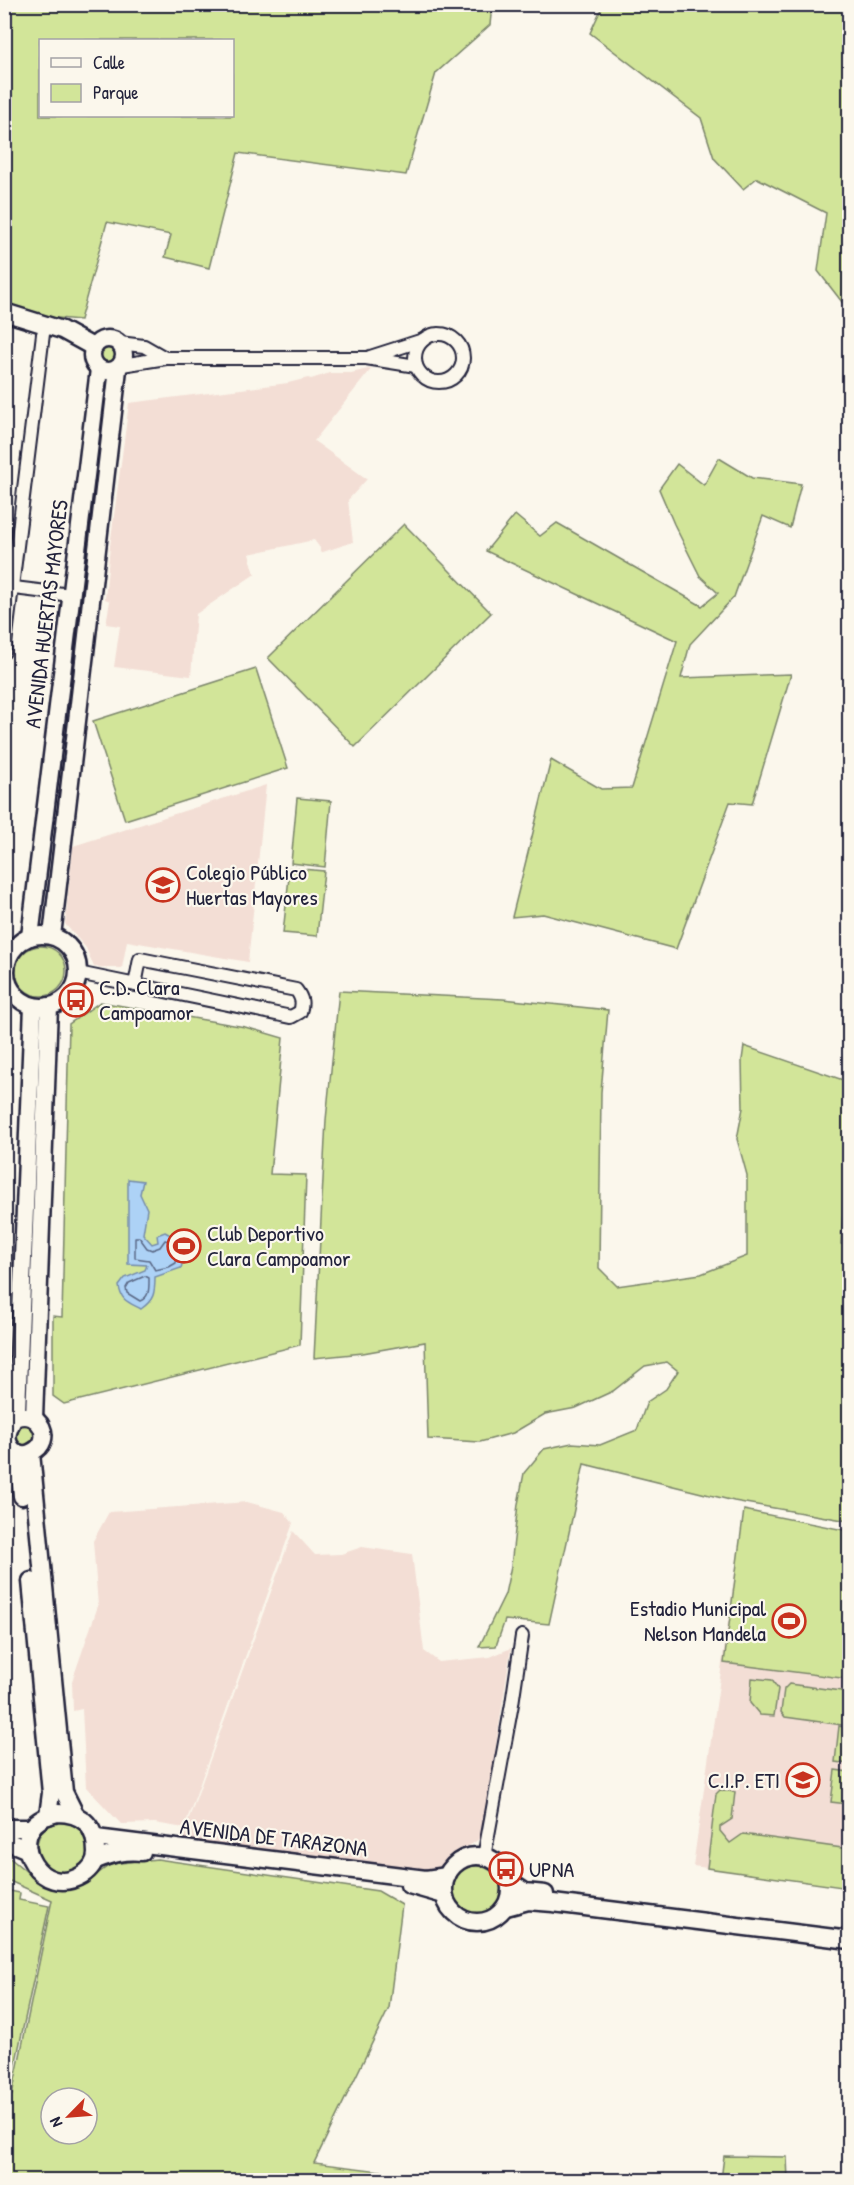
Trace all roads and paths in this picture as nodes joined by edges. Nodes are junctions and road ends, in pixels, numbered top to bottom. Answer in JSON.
{"nodes":[{"id":1,"x":4,"y":312,"type":"edge"},
{"id":2,"x":43,"y":334,"type":"dead end"},
{"id":3,"x":423,"y":340,"type":"junction"},
{"id":4,"x":119,"y":343,"type":"junction"},
{"id":5,"x":93,"y":347,"type":"junction"},
{"id":6,"x":166,"y":358,"type":"junction"},
{"id":7,"x":366,"y":358,"type":"junction"},
{"id":8,"x":416,"y":366,"type":"junction"},
{"id":9,"x":120,"y":367,"type":"junction"},
{"id":10,"x":99,"y":369,"type":"junction"},
{"id":11,"x":8,"y":587,"type":"edge"},
{"id":12,"x":70,"y":595,"type":"junction"},
{"id":13,"x":4,"y":652,"type":"edge"},
{"id":14,"x":52,"y":936,"type":"junction"},
{"id":15,"x":30,"y":937,"type":"junction"},
{"id":16,"x":10,"y":946,"type":"edge"},
{"id":17,"x":5,"y":966,"type":"edge"},
{"id":18,"x":78,"y":973,"type":"junction"},
{"id":19,"x":135,"y":985,"type":"junction"},
{"id":20,"x":41,"y":1006,"type":"junction"},
{"id":21,"x":12,"y":1385,"type":"edge"},
{"id":22,"x":15,"y":1418,"type":"junction"},
{"id":23,"x":34,"y":1418,"type":"junction"},
{"id":24,"x":5,"y":1440,"type":"edge"},
{"id":25,"x":24,"y":1453,"type":"junction"},
{"id":26,"x":522,"y":1636,"type":"dead end"},
{"id":27,"x":48,"y":1816,"type":"junction"},
{"id":28,"x":76,"y":1816,"type":"junction"},
{"id":29,"x":4,"y":1828,"type":"edge"},
{"id":30,"x":32,"y":1828,"type":"junction"},
{"id":31,"x":96,"y":1838,"type":"junction"},
{"id":32,"x":4,"y":1840,"type":"edge"},
{"id":33,"x":28,"y":1850,"type":"junction"},
{"id":34,"x":484,"y":1857,"type":"junction"},
{"id":35,"x":96,"y":1860,"type":"junction"},
{"id":36,"x":447,"y":1876,"type":"junction"},
{"id":37,"x":510,"y":1882,"type":"junction"},
{"id":38,"x":444,"y":1895,"type":"junction"},
{"id":39,"x":506,"y":1907,"type":"junction"},
{"id":40,"x":849,"y":1934,"type":"edge"},
{"id":41,"x":817,"y":1936,"type":"junction"},
{"id":42,"x":849,"y":1940,"type":"edge"},
{"id":43,"x":849,"y":1948,"type":"edge"}],
"edges":[{"from":1,"to":5,"type":"street"},
{"from":2,"to":11,"type":"street"},
{"from":3,"to":7,"type":"street"},
{"from":3,"to":8,"type":"street"},
{"from":3,"to":8,"type":"street"},
{"from":4,"to":5,"type":"street"},
{"from":4,"to":6,"type":"street"},
{"from":4,"to":9,"type":"street"},
{"from":5,"to":10,"type":"street"},
{"from":6,"to":7,"type":"street"},
{"from":6,"to":9,"type":"street"},
{"from":7,"to":8,"type":"street"},
{"from":9,"to":10,"type":"street"},
{"from":9,"to":14,"type":"street","name":"AVENIDA HUERTAS MAYORES"},
{"from":10,"to":12,"type":"street","name":"AVENIDA HUERTAS MAYORES"},
{"from":11,"to":12,"type":"street"},
{"from":11,"to":13,"type":"street"},
{"from":12,"to":15,"type":"street","name":"AVENIDA HUERTAS MAYORES"},
{"from":14,"to":15,"type":"street"},
{"from":14,"to":18,"type":"street"},
{"from":15,"to":16,"type":"street"},
{"from":16,"to":17,"type":"street"},
{"from":17,"to":20,"type":"street"},
{"from":18,"to":19,"type":"street"},
{"from":18,"to":20,"type":"street"},
{"from":19,"to":19,"type":"street"},
{"from":20,"to":21,"type":"street"},
{"from":20,"to":23,"type":"street"},
{"from":21,"to":22,"type":"street"},
{"from":22,"to":23,"type":"street"},
{"from":22,"to":24,"type":"street"},
{"from":23,"to":25,"type":"street"},
{"from":24,"to":25,"type":"street"},
{"from":25,"to":27,"type":"street"},
{"from":25,"to":28,"type":"street"},
{"from":26,"to":34,"type":"street"},
{"from":27,"to":28,"type":"street"},
{"from":27,"to":30,"type":"street"},
{"from":28,"to":31,"type":"street"},
{"from":29,"to":30,"type":"street"},
{"from":30,"to":33,"type":"street"},
{"from":31,"to":35,"type":"street"},
{"from":31,"to":36,"type":"street","name":"AVENIDA DE TARAZONA"},
{"from":32,"to":33,"type":"street"},
{"from":33,"to":35,"type":"street"},
{"from":34,"to":36,"type":"street"},
{"from":34,"to":37,"type":"street"},
{"from":35,"to":38,"type":"street","name":"AVENIDA DE TARAZONA"},
{"from":36,"to":38,"type":"street"},
{"from":37,"to":39,"type":"street"},
{"from":37,"to":40,"type":"street"},
{"from":38,"to":39,"type":"street"},
{"from":39,"to":41,"type":"street"},
{"from":41,"to":42,"type":"street"},
{"from":41,"to":43,"type":"street"}]}
